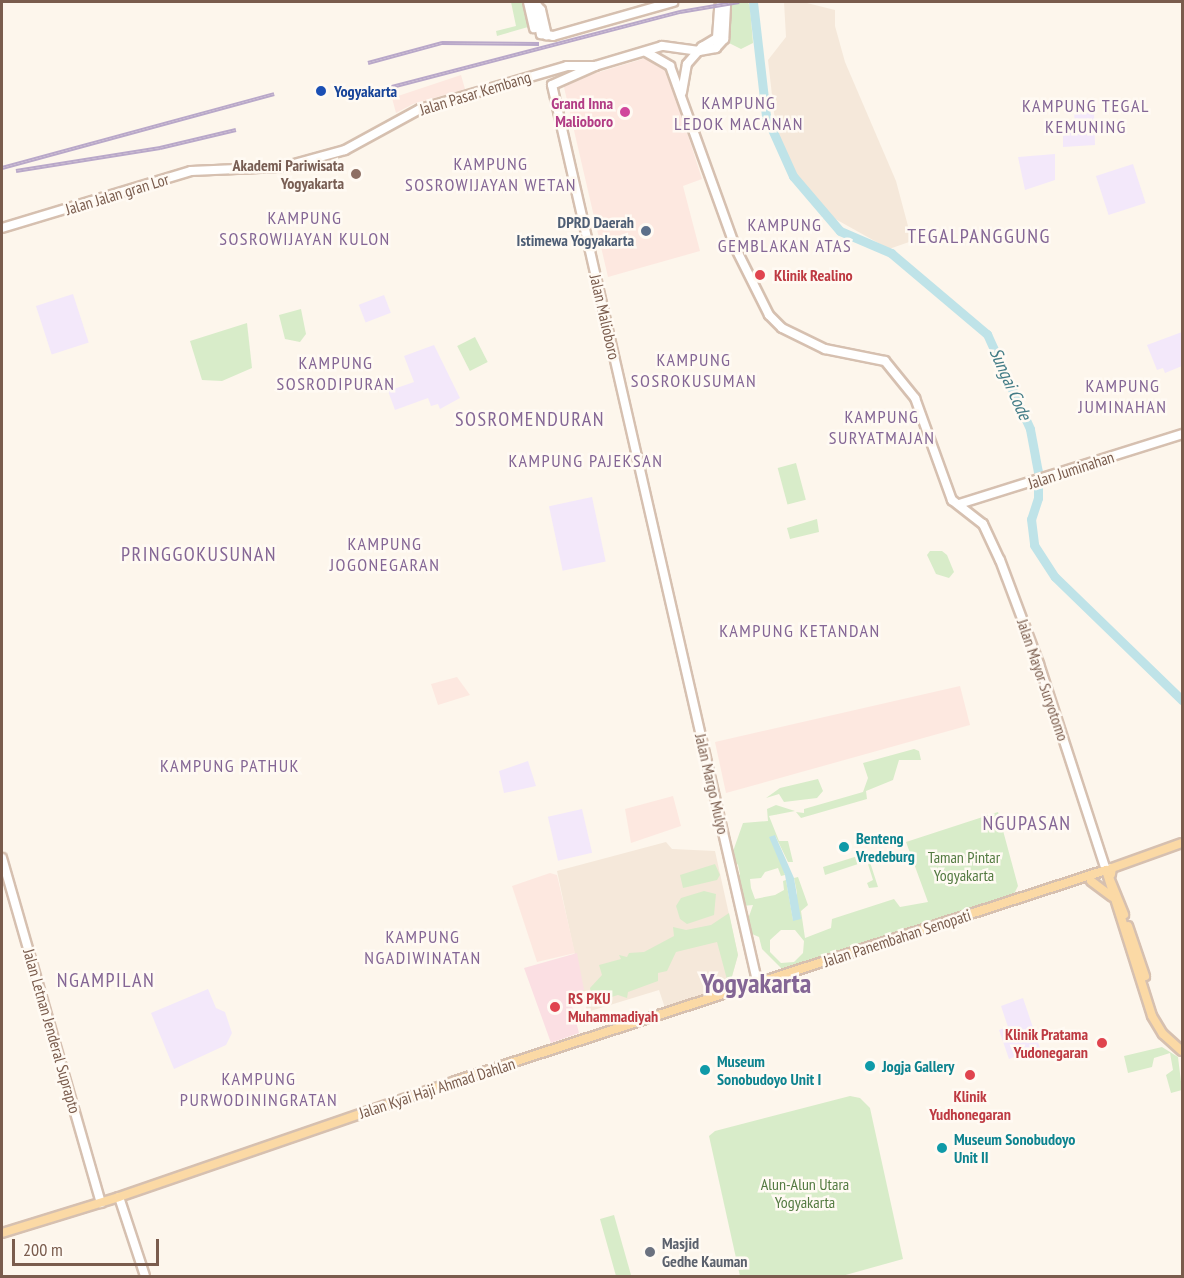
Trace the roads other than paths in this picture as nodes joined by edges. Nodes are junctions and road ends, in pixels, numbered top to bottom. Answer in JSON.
{"nodes":[{"id":1,"x":528,"y":2,"type":"edge"},
{"id":2,"x":534,"y":2,"type":"edge"},
{"id":3,"x":673,"y":2,"type":"edge"},
{"id":4,"x":723,"y":6,"type":"dead end"},
{"id":5,"x":541,"y":33,"type":"junction"},
{"id":6,"x":645,"y":51,"type":"junction"},
{"id":7,"x":699,"y":51,"type":"junction"},
{"id":8,"x":595,"y":66,"type":"junction"},
{"id":9,"x":682,"y":97,"type":"junction"},
{"id":10,"x":233,"y":170,"type":"joint"},
{"id":11,"x":2,"y":228,"type":"edge"},
{"id":12,"x":1182,"y":434,"type":"edge"},
{"id":13,"x":975,"y":500,"type":"junction"},
{"id":14,"x":959,"y":504,"type":"junction"},
{"id":15,"x":969,"y":511,"type":"junction"},
{"id":16,"x":666,"y":584,"type":"joint"},
{"id":17,"x":1182,"y":843,"type":"edge"},
{"id":18,"x":2,"y":858,"type":"edge"},
{"id":19,"x":1109,"y":872,"type":"junction"},
{"id":20,"x":1091,"y":880,"type":"junction"},
{"id":21,"x":1112,"y":897,"type":"junction"},
{"id":22,"x":758,"y":985,"type":"junction"},
{"id":23,"x":1157,"y":1023,"type":"junction"},
{"id":24,"x":1182,"y":1051,"type":"edge"},
{"id":25,"x":119,"y":1197,"type":"junction"},
{"id":26,"x":101,"y":1203,"type":"junction"},
{"id":27,"x":2,"y":1233,"type":"edge"},
{"id":28,"x":145,"y":1276,"type":"edge"}],
"edges":[{"from":1,"to":5,"type":"main road"},
{"from":2,"to":5,"type":"main road"},
{"from":3,"to":5,"type":"main road"},
{"from":4,"to":7,"type":"main road"},
{"from":6,"to":7,"type":"main road"},
{"from":6,"to":8,"type":"main road"},
{"from":6,"to":9,"type":"main road"},
{"from":7,"to":9,"type":"main road"},
{"from":8,"to":10,"type":"main road","name":"Jalan Pasar Kembang"},
{"from":8,"to":16,"type":"main road","name":"Jalan Malioboro"},
{"from":9,"to":14,"type":"main road"},
{"from":10,"to":11,"type":"main road","name":"Jalan Jalan gran Lor"},
{"from":12,"to":13,"type":"main road","name":"Jalan Juminahan"},
{"from":13,"to":14,"type":"main road","name":"Jalan Juminahan"},
{"from":13,"to":15,"type":"main road"},
{"from":14,"to":15,"type":"main road","name":"Jalan Mayor Suryotomo"},
{"from":15,"to":19,"type":"main road","name":"Jalan Mayor Suryotomo"},
{"from":16,"to":22,"type":"main road","name":"Jalan Margo Mulyo"},
{"from":17,"to":19,"type":"main road","name":"Jalan Panembahan Senopati"},
{"from":18,"to":26,"type":"main road","name":"Jalan Letnan Jenderal Suprapto"},
{"from":19,"to":20,"type":"main road","name":"Jalan Panembahan Senopati"},
{"from":19,"to":21,"type":"main road"},
{"from":19,"to":22,"type":"main road","name":"Jalan Panembahan Senopati"},
{"from":19,"to":23,"type":"main road"},
{"from":20,"to":21,"type":"main road"},
{"from":20,"to":22,"type":"main road","name":"Jalan Panembahan Senopati"},
{"from":21,"to":23,"type":"main road"},
{"from":22,"to":25,"type":"main road","name":"Jalan Kyai Haji Ahmad Dahlan"},
{"from":23,"to":24,"type":"main road"},
{"from":25,"to":26,"type":"main road","name":"Jalan Kyai Haji Ahmad Dahlan"},
{"from":25,"to":28,"type":"main road"},
{"from":26,"to":27,"type":"main road","name":"Jalan Kyai Haji Ahmad Dahlan"}]}
